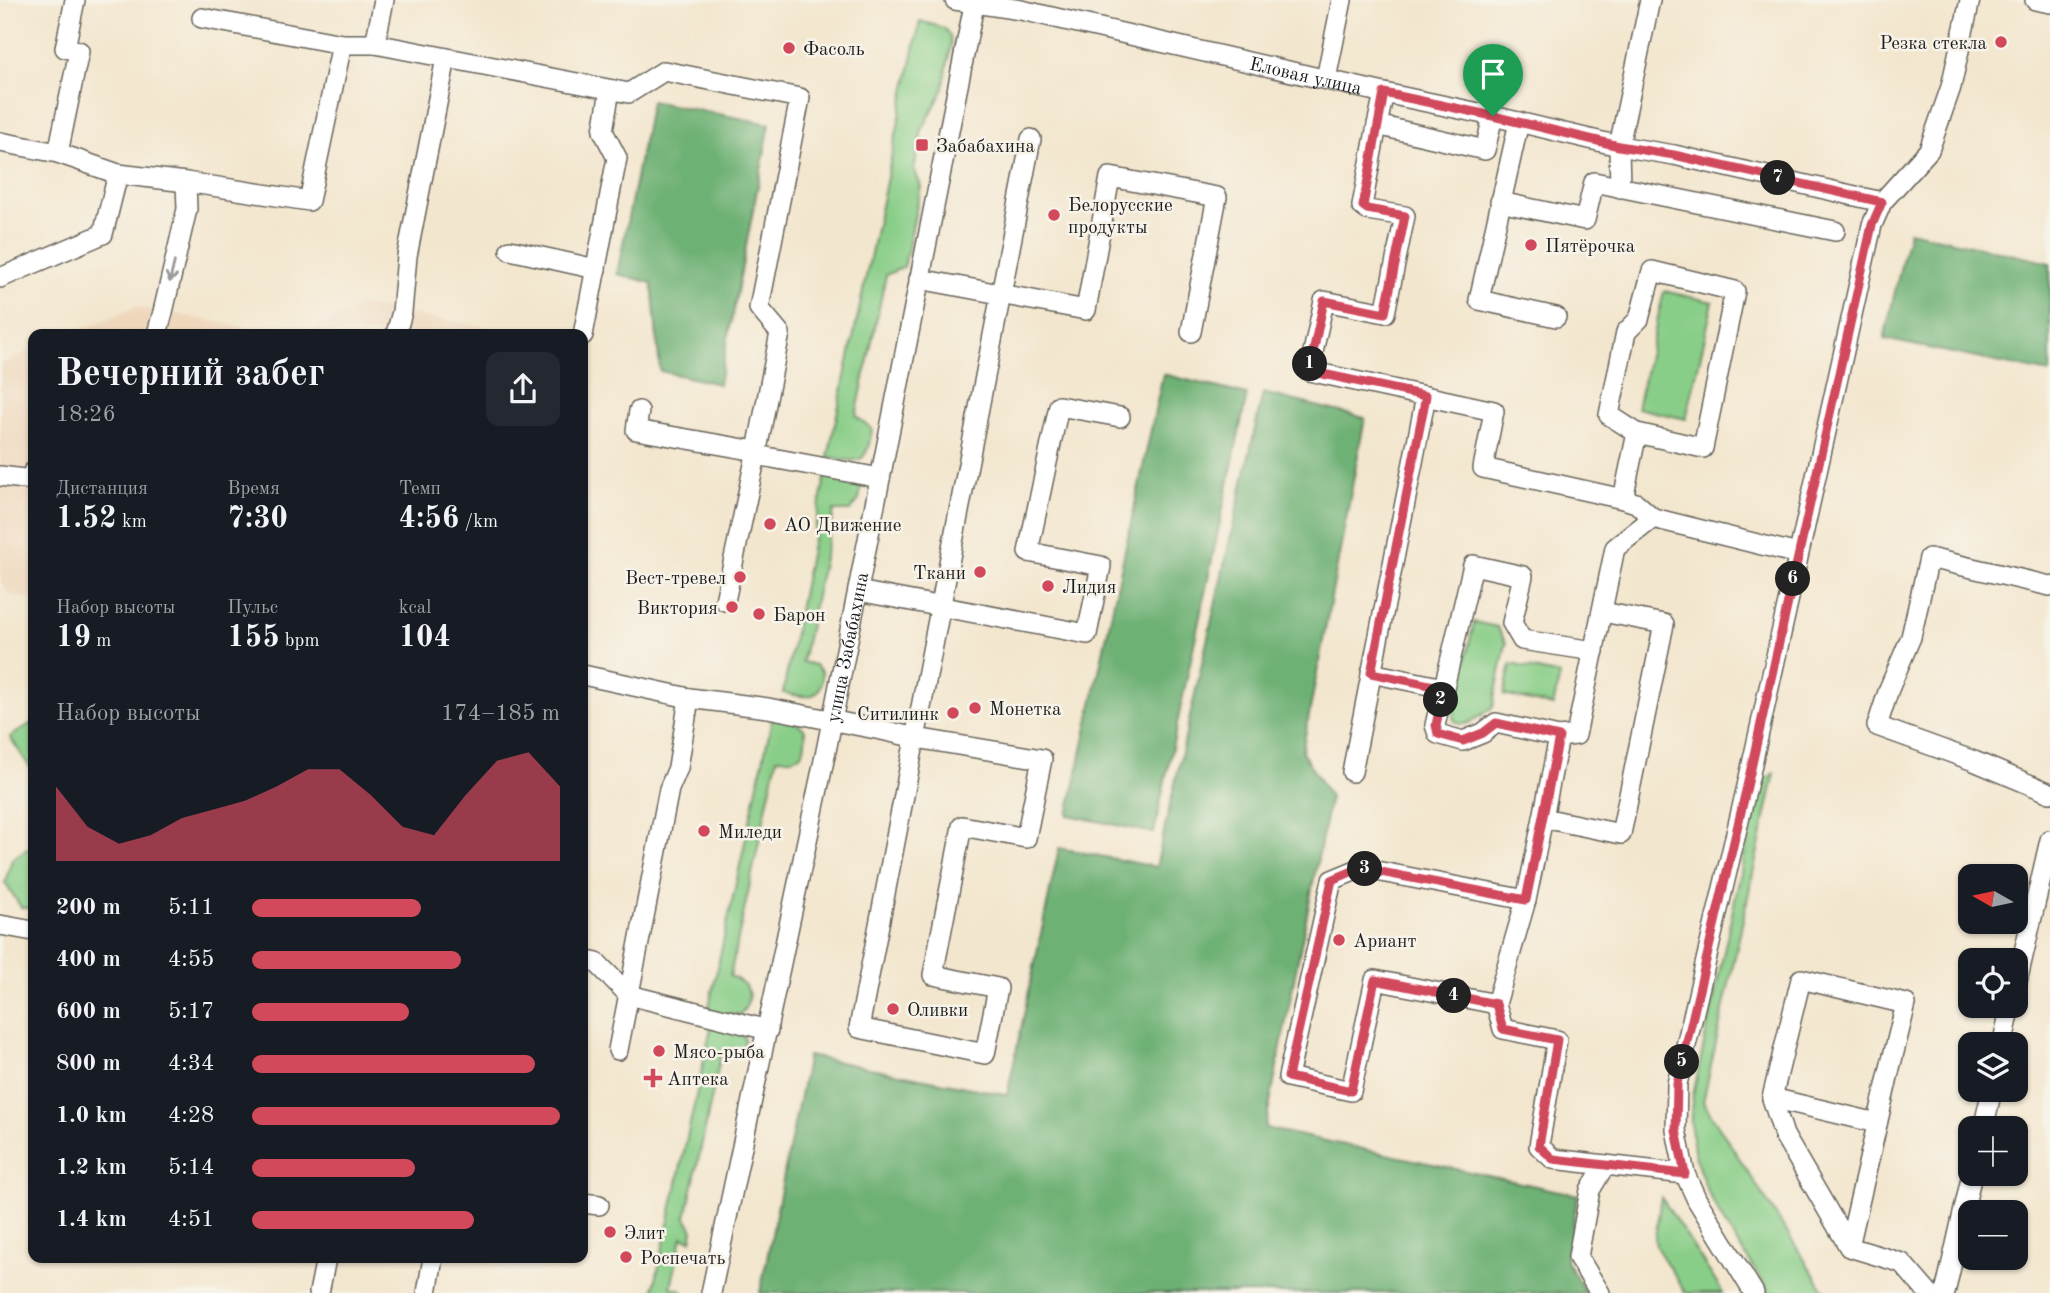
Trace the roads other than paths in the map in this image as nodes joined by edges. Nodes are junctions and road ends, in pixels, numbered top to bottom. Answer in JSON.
{"nodes":[{"id":1,"x":75,"y":0,"type":"edge"},
{"id":2,"x":384,"y":0,"type":"edge"},
{"id":3,"x":1342,"y":0,"type":"edge"},
{"id":4,"x":1650,"y":0,"type":"edge"},
{"id":5,"x":1970,"y":0,"type":"edge"},
{"id":6,"x":2035,"y":0,"type":"edge"},
{"id":7,"x":968,"y":1,"type":"edge"},
{"id":8,"x":2050,"y":3,"type":"edge"},
{"id":9,"x":202,"y":18,"type":"dead end"},
{"id":10,"x":342,"y":44,"type":"junction"},
{"id":11,"x":375,"y":44,"type":"junction"},
{"id":12,"x":446,"y":58,"type":"junction"},
{"id":13,"x":1326,"y":79,"type":"junction"},
{"id":14,"x":610,"y":90,"type":"junction"},
{"id":15,"x":1384,"y":93,"type":"junction"},
{"id":16,"x":1493,"y":116,"type":"junction"},
{"id":17,"x":1519,"y":122,"type":"junction"},
{"id":18,"x":1377,"y":125,"type":"junction"},
{"id":19,"x":1031,"y":139,"type":"dead end"},
{"id":20,"x":0,"y":142,"type":"edge"},
{"id":21,"x":1619,"y":146,"type":"junction"},
{"id":22,"x":58,"y":153,"type":"junction"},
{"id":23,"x":118,"y":174,"type":"junction"},
{"id":24,"x":186,"y":182,"type":"junction"},
{"id":25,"x":1619,"y":188,"type":"junction"},
{"id":26,"x":1500,"y":202,"type":"junction"},
{"id":27,"x":1882,"y":202,"type":"junction"},
{"id":28,"x":1835,"y":231,"type":"dead end"},
{"id":29,"x":510,"y":250,"type":"dead end"},
{"id":30,"x":596,"y":269,"type":"junction"},
{"id":31,"x":0,"y":278,"type":"edge"},
{"id":32,"x":919,"y":279,"type":"junction"},
{"id":33,"x":1001,"y":294,"type":"junction"},
{"id":34,"x":1556,"y":317,"type":"dead end"},
{"id":35,"x":158,"y":329,"type":"edge"},
{"id":36,"x":397,"y":329,"type":"edge"},
{"id":37,"x":584,"y":329,"type":"edge"},
{"id":38,"x":1191,"y":332,"type":"dead end"},
{"id":39,"x":1426,"y":396,"type":"junction"},
{"id":40,"x":639,"y":411,"type":"dead end"},
{"id":41,"x":1120,"y":417,"type":"dead end"},
{"id":42,"x":1637,"y":433,"type":"junction"},
{"id":43,"x":756,"y":453,"type":"junction"},
{"id":44,"x":0,"y":476,"type":"edge"},
{"id":45,"x":28,"y":476,"type":"edge"},
{"id":46,"x":880,"y":478,"type":"junction"},
{"id":47,"x":1623,"y":499,"type":"junction"},
{"id":48,"x":1653,"y":518,"type":"junction"},
{"id":49,"x":1798,"y":554,"type":"junction"},
{"id":50,"x":2050,"y":586,"type":"edge"},
{"id":51,"x":858,"y":591,"type":"junction"},
{"id":52,"x":725,"y":601,"type":"dead end"},
{"id":53,"x":941,"y":606,"type":"junction"},
{"id":54,"x":1603,"y":612,"type":"junction"},
{"id":55,"x":1594,"y":651,"type":"junction"},
{"id":56,"x":1371,"y":673,"type":"junction"},
{"id":57,"x":588,"y":676,"type":"edge"},
{"id":58,"x":1444,"y":688,"type":"junction"},
{"id":59,"x":689,"y":698,"type":"junction"},
{"id":60,"x":832,"y":721,"type":"junction"},
{"id":61,"x":1559,"y":737,"type":"junction"},
{"id":62,"x":916,"y":738,"type":"junction"},
{"id":63,"x":1352,"y":772,"type":"dead end"},
{"id":64,"x":2050,"y":793,"type":"edge"},
{"id":65,"x":1543,"y":818,"type":"junction"},
{"id":66,"x":2050,"y":840,"type":"edge"},
{"id":67,"x":1526,"y":900,"type":"junction"},
{"id":68,"x":0,"y":925,"type":"edge"},
{"id":69,"x":28,"y":930,"type":"edge"},
{"id":70,"x":2025,"y":948,"type":"edge"},
{"id":71,"x":588,"y":961,"type":"edge"},
{"id":72,"x":629,"y":996,"type":"junction"},
{"id":73,"x":1496,"y":1004,"type":"junction"},
{"id":74,"x":768,"y":1030,"type":"junction"},
{"id":75,"x":618,"y":1050,"type":"dead end"},
{"id":76,"x":1772,"y":1098,"type":"junction"},
{"id":77,"x":1877,"y":1123,"type":"junction"},
{"id":78,"x":1605,"y":1165,"type":"junction"},
{"id":79,"x":1685,"y":1174,"type":"junction"},
{"id":80,"x":1969,"y":1186,"type":"edge"},
{"id":81,"x":1849,"y":1247,"type":"junction"},
{"id":82,"x":325,"y":1263,"type":"edge"},
{"id":83,"x":432,"y":1263,"type":"edge"},
{"id":84,"x":319,"y":1293,"type":"edge"},
{"id":85,"x":427,"y":1293,"type":"edge"},
{"id":86,"x":711,"y":1293,"type":"edge"},
{"id":87,"x":1600,"y":1293,"type":"edge"},
{"id":88,"x":1754,"y":1293,"type":"edge"},
{"id":89,"x":1928,"y":1293,"type":"edge"},
{"id":90,"x":1945,"y":1293,"type":"edge"}],
"edges":[{"from":1,"to":22,"type":"street"},
{"from":2,"to":11,"type":"street"},
{"from":3,"to":13,"type":"street"},
{"from":4,"to":21,"type":"street"},
{"from":5,"to":27,"type":"street"},
{"from":6,"to":8,"type":"street"},
{"from":7,"to":13,"type":"street","name":"Еловая улица"},
{"from":7,"to":32,"type":"street","name":"улица Забабахина"},
{"from":9,"to":10,"type":"street"},
{"from":10,"to":11,"type":"street"},
{"from":10,"to":24,"type":"street"},
{"from":11,"to":12,"type":"street"},
{"from":12,"to":14,"type":"street"},
{"from":12,"to":36,"type":"street"},
{"from":13,"to":15,"type":"street","name":"Еловая улица"},
{"from":14,"to":30,"type":"street"},
{"from":14,"to":43,"type":"street"},
{"from":15,"to":16,"type":"street","name":"Еловая улица"},
{"from":15,"to":18,"type":"street"},
{"from":16,"to":17,"type":"street","name":"Еловая улица"},
{"from":16,"to":18,"type":"street"},
{"from":17,"to":21,"type":"street","name":"Еловая улица"},
{"from":17,"to":26,"type":"street"},
{"from":18,"to":39,"type":"street"},
{"from":19,"to":33,"type":"street"},
{"from":20,"to":22,"type":"street"},
{"from":21,"to":25,"type":"street"},
{"from":21,"to":27,"type":"street","name":"Еловая улица"},
{"from":22,"to":23,"type":"street"},
{"from":23,"to":24,"type":"street"},
{"from":23,"to":31,"type":"street"},
{"from":24,"to":35,"type":"street","one_way":true},
{"from":25,"to":26,"type":"street"},
{"from":25,"to":28,"type":"street"},
{"from":26,"to":34,"type":"street"},
{"from":27,"to":49,"type":"street"},
{"from":29,"to":30,"type":"street"},
{"from":30,"to":37,"type":"street"},
{"from":32,"to":33,"type":"street"},
{"from":32,"to":46,"type":"street","name":"улица Забабахина"},
{"from":33,"to":38,"type":"street"},
{"from":33,"to":53,"type":"street"},
{"from":39,"to":47,"type":"street"},
{"from":39,"to":56,"type":"street"},
{"from":40,"to":43,"type":"street"},
{"from":41,"to":53,"type":"street"},
{"from":42,"to":42,"type":"street"},
{"from":42,"to":47,"type":"street"},
{"from":43,"to":46,"type":"street"},
{"from":43,"to":52,"type":"street"},
{"from":44,"to":45,"type":"street"},
{"from":46,"to":51,"type":"street","name":"улица Забабахина"},
{"from":47,"to":48,"type":"street"},
{"from":48,"to":49,"type":"street"},
{"from":48,"to":54,"type":"street"},
{"from":49,"to":79,"type":"street"},
{"from":50,"to":64,"type":"street"},
{"from":51,"to":53,"type":"street"},
{"from":51,"to":60,"type":"street","name":"улица Забабахина"},
{"from":53,"to":62,"type":"street"},
{"from":54,"to":55,"type":"street"},
{"from":54,"to":65,"type":"street"},
{"from":55,"to":58,"type":"street"},
{"from":55,"to":61,"type":"street"},
{"from":56,"to":58,"type":"street"},
{"from":56,"to":63,"type":"street"},
{"from":57,"to":59,"type":"street"},
{"from":58,"to":61,"type":"street"},
{"from":59,"to":60,"type":"street"},
{"from":59,"to":72,"type":"street"},
{"from":60,"to":62,"type":"street"},
{"from":60,"to":74,"type":"street","name":"улица Забабахина"},
{"from":61,"to":65,"type":"street"},
{"from":62,"to":62,"type":"street"},
{"from":65,"to":67,"type":"street"},
{"from":66,"to":70,"type":"street"},
{"from":67,"to":73,"type":"street"},
{"from":67,"to":73,"type":"street"},
{"from":68,"to":69,"type":"street"},
{"from":71,"to":72,"type":"street"},
{"from":72,"to":74,"type":"street"},
{"from":72,"to":75,"type":"street"},
{"from":73,"to":78,"type":"street"},
{"from":74,"to":86,"type":"street","name":"улица Забабахина"},
{"from":76,"to":77,"type":"street"},
{"from":76,"to":77,"type":"street"},
{"from":76,"to":81,"type":"street"},
{"from":77,"to":81,"type":"street"},
{"from":78,"to":79,"type":"street"},
{"from":78,"to":87,"type":"street"},
{"from":79,"to":88,"type":"street"},
{"from":80,"to":90,"type":"street"},
{"from":81,"to":89,"type":"street"},
{"from":82,"to":84,"type":"street"},
{"from":83,"to":85,"type":"street"}]}
